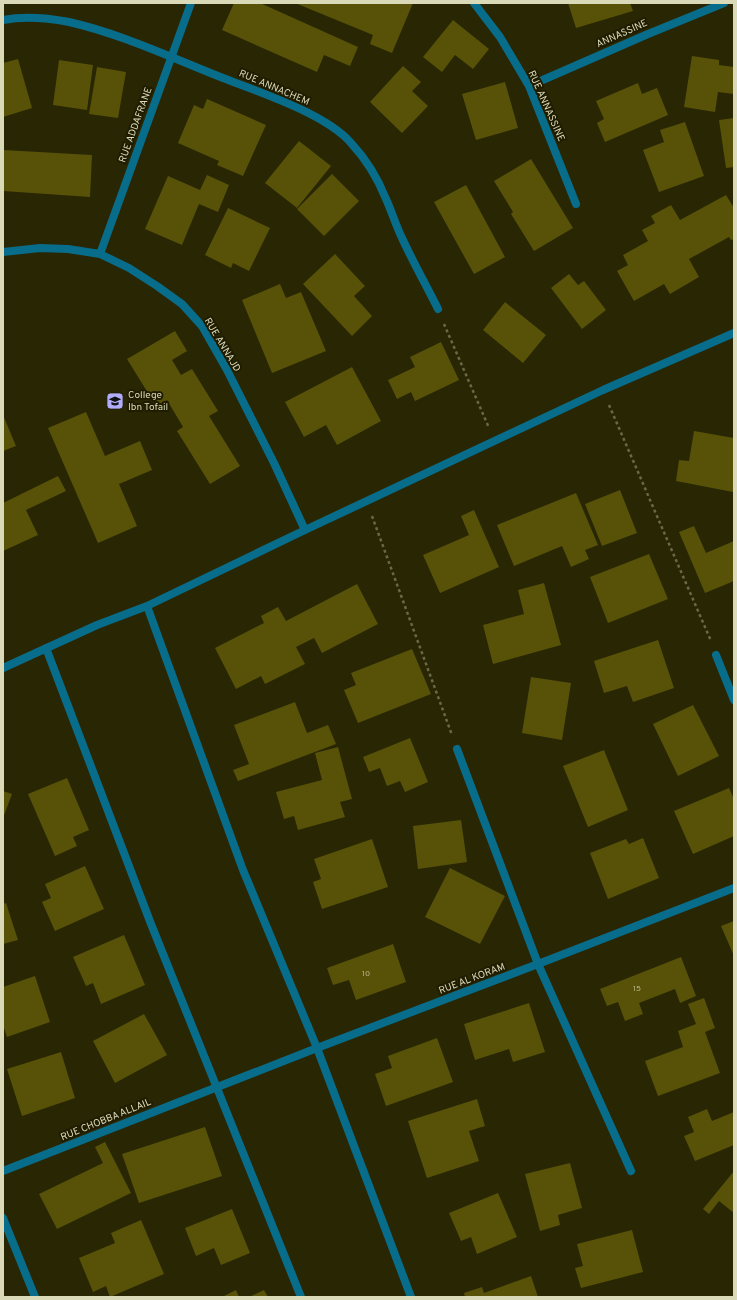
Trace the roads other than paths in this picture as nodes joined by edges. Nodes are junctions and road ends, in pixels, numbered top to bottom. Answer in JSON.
{"nodes":[{"id":1,"x":191,"y":3,"type":"edge"},
{"id":2,"x":474,"y":3,"type":"edge"},
{"id":3,"x":724,"y":3,"type":"edge"},
{"id":4,"x":3,"y":20,"type":"edge"},
{"id":5,"x":171,"y":57,"type":"junction"},
{"id":6,"x":529,"y":86,"type":"junction"},
{"id":7,"x":576,"y":204,"type":"dead end"},
{"id":8,"x":3,"y":252,"type":"edge"},
{"id":9,"x":100,"y":254,"type":"junction"},
{"id":10,"x":438,"y":308,"type":"road end"},
{"id":11,"x":734,"y":333,"type":"edge"},
{"id":12,"x":306,"y":530,"type":"junction"},
{"id":13,"x":147,"y":606,"type":"junction"},
{"id":14,"x":46,"y":648,"type":"junction"},
{"id":15,"x":716,"y":655,"type":"road end"},
{"id":16,"x":3,"y":668,"type":"edge"},
{"id":17,"x":734,"y":700,"type":"edge"},
{"id":18,"x":457,"y":748,"type":"road end"},
{"id":19,"x":734,"y":888,"type":"edge"},
{"id":20,"x":538,"y":964,"type":"junction"},
{"id":21,"x":316,"y":1048,"type":"junction"},
{"id":22,"x":217,"y":1087,"type":"junction"},
{"id":23,"x":3,"y":1171,"type":"edge"},
{"id":24,"x":632,"y":1171,"type":"dead end"},
{"id":25,"x":3,"y":1218,"type":"edge"},
{"id":26,"x":35,"y":1297,"type":"edge"},
{"id":27,"x":301,"y":1297,"type":"edge"},
{"id":28,"x":411,"y":1297,"type":"edge"}],
"edges":[{"from":1,"to":5,"type":"street","name":"RUE ADDAFRANE"},
{"from":2,"to":6,"type":"street","name":"RUE ANNASSINE"},
{"from":3,"to":6,"type":"street","name":"ANNASSINE"},
{"from":4,"to":5,"type":"street","name":"RUE ANNACHEM"},
{"from":5,"to":9,"type":"street","name":"RUE ADDAFRANE"},
{"from":5,"to":10,"type":"street","name":"RUE ANNACHEM"},
{"from":6,"to":7,"type":"street","name":"RUE ANNASSINE"},
{"from":8,"to":9,"type":"street","name":"RUE ANNAJD"},
{"from":9,"to":12,"type":"street","name":"RUE ANNAJD"},
{"from":11,"to":12,"type":"street"},
{"from":12,"to":13,"type":"street"},
{"from":13,"to":14,"type":"street"},
{"from":13,"to":21,"type":"street"},
{"from":14,"to":16,"type":"street"},
{"from":14,"to":22,"type":"street"},
{"from":15,"to":17,"type":"street"},
{"from":18,"to":20,"type":"street"},
{"from":19,"to":20,"type":"street","name":"RUE AL KORAM"},
{"from":20,"to":21,"type":"street","name":"RUE AL KORAM"},
{"from":20,"to":24,"type":"street"},
{"from":21,"to":22,"type":"street","name":"RUE AL KORAM"},
{"from":21,"to":28,"type":"street"},
{"from":22,"to":23,"type":"street","name":"RUE CHOBBA ALLAIL"},
{"from":22,"to":27,"type":"street"},
{"from":25,"to":26,"type":"street"}]}
